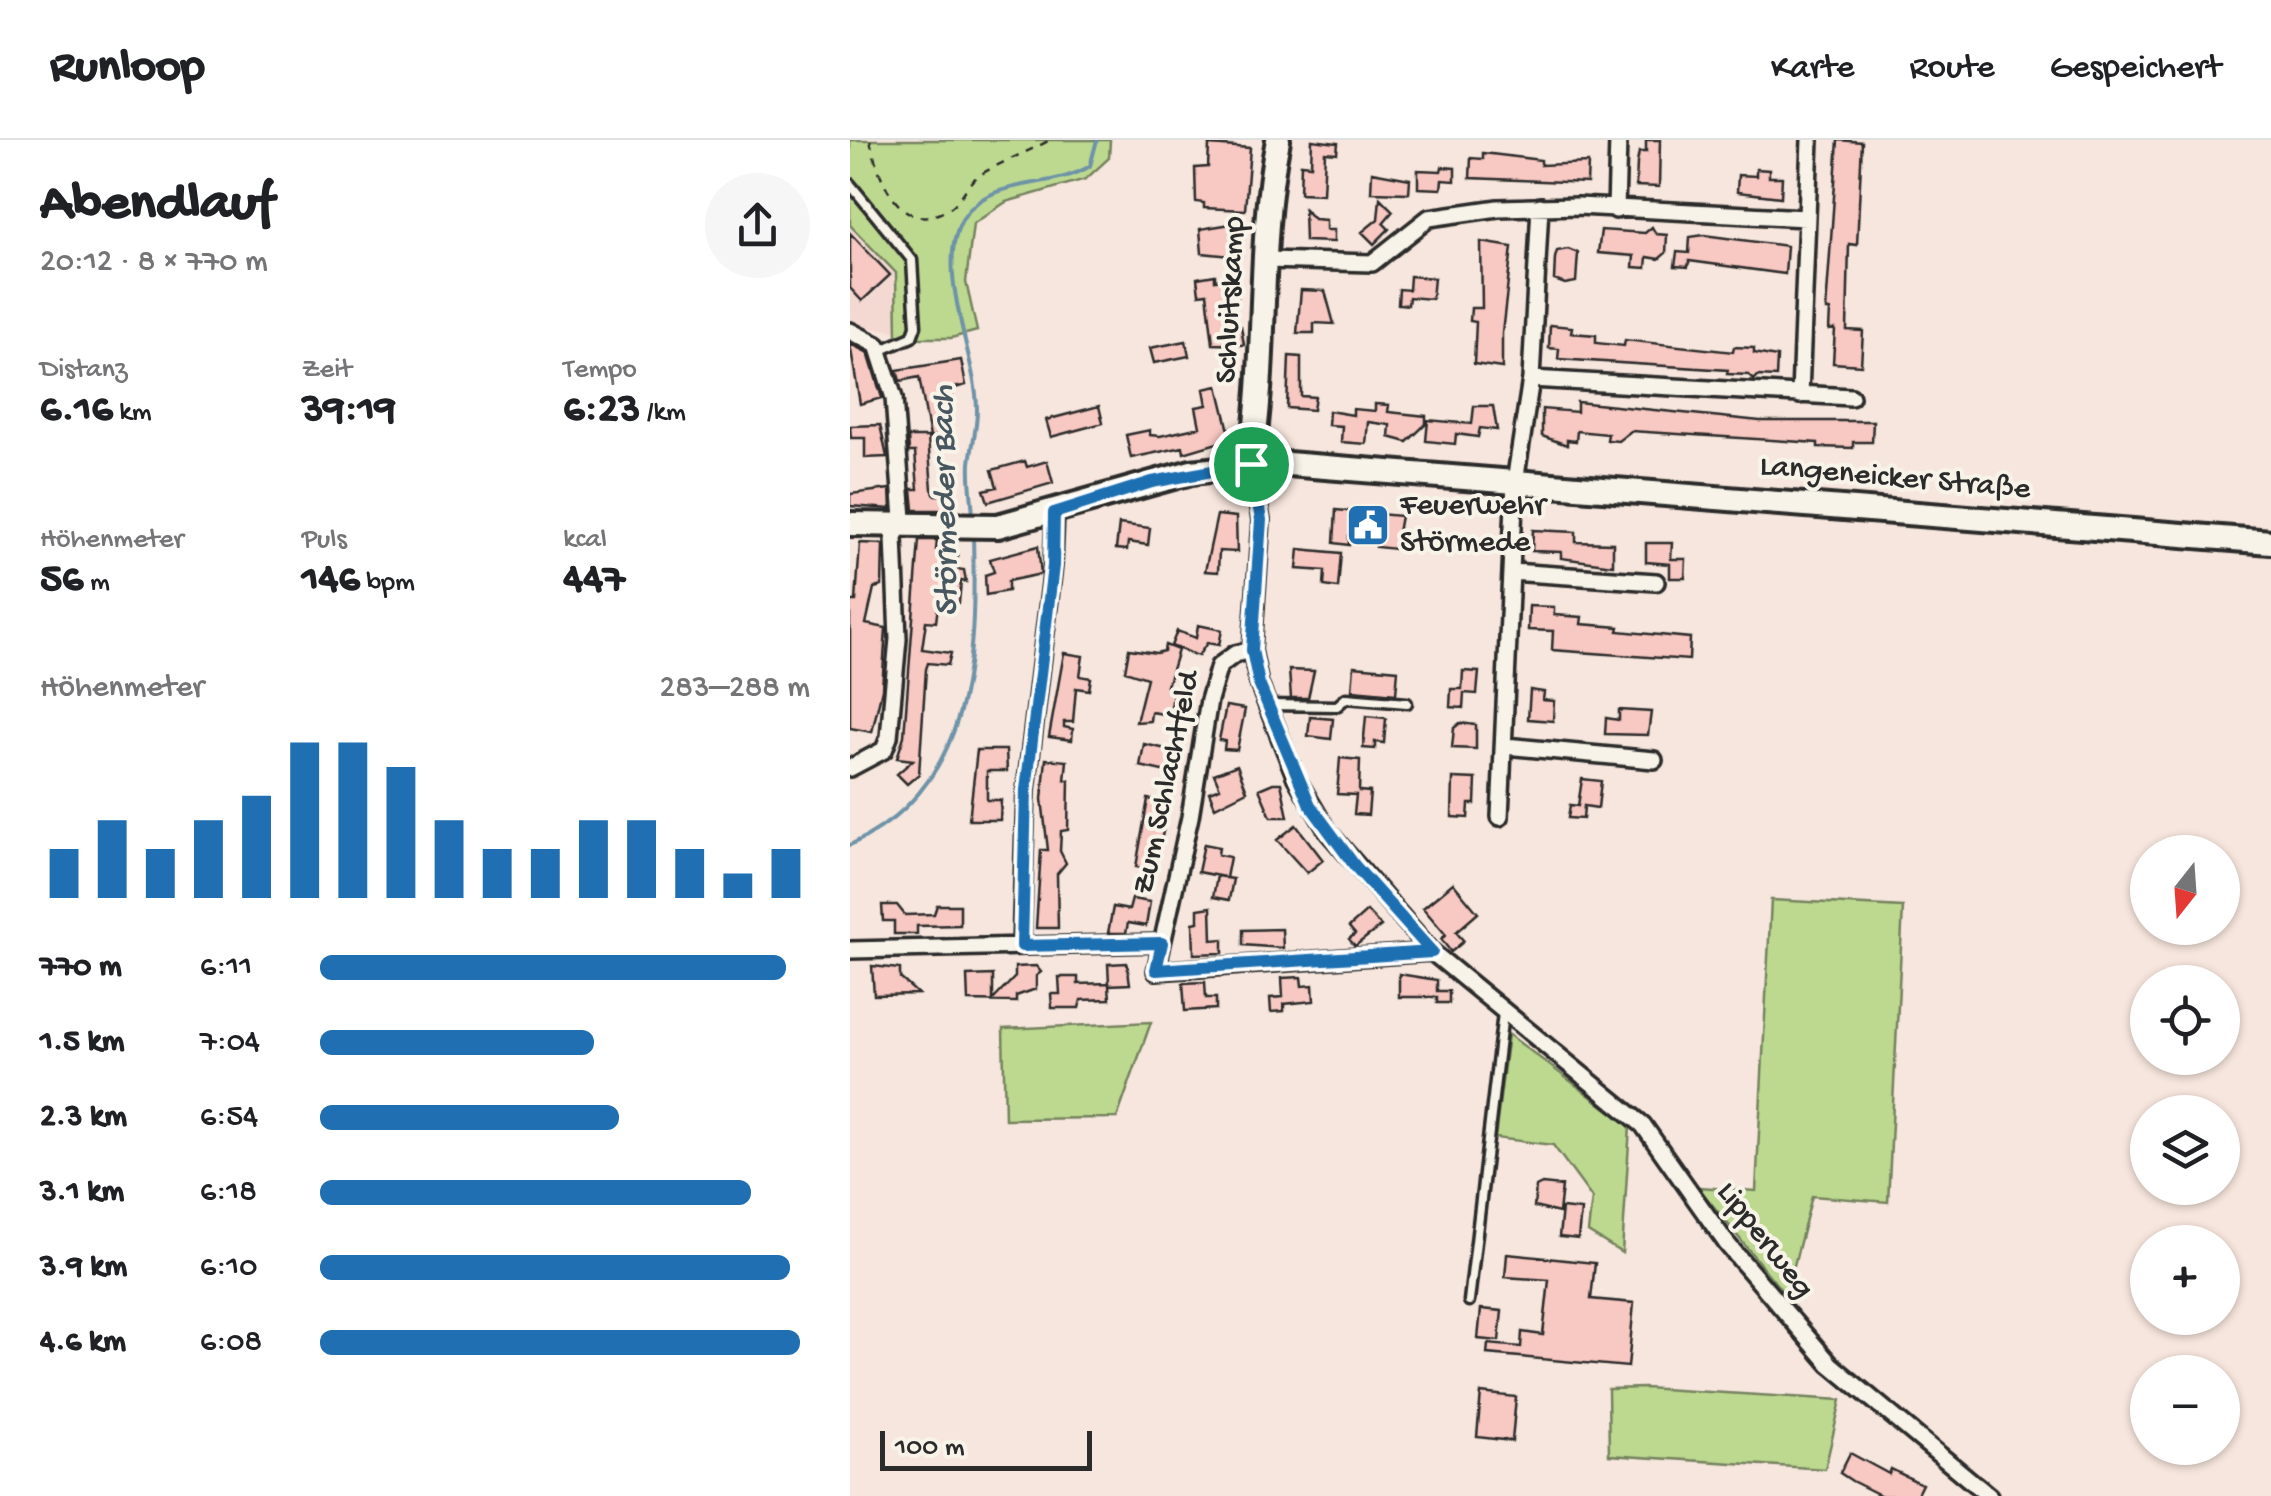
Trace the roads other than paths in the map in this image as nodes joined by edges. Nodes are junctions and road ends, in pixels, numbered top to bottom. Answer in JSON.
{"nodes":[{"id":1,"x":1278,"y":140,"type":"edge"},
{"id":2,"x":1618,"y":140,"type":"edge"},
{"id":3,"x":1810,"y":140,"type":"edge"},
{"id":4,"x":850,"y":184,"type":"edge"},
{"id":5,"x":1540,"y":206,"type":"junction"},
{"id":6,"x":1616,"y":210,"type":"junction"},
{"id":7,"x":1806,"y":218,"type":"junction"},
{"id":8,"x":1267,"y":260,"type":"junction"},
{"id":9,"x":850,"y":331,"type":"edge"},
{"id":10,"x":879,"y":351,"type":"junction"},
{"id":11,"x":1531,"y":380,"type":"junction"},
{"id":12,"x":1800,"y":395,"type":"junction"},
{"id":13,"x":1851,"y":397,"type":"dead end"},
{"id":14,"x":1251,"y":464,"type":"junction"},
{"id":15,"x":1514,"y":482,"type":"junction"},
{"id":16,"x":1054,"y":513,"type":"junction"},
{"id":17,"x":850,"y":524,"type":"edge"},
{"id":18,"x":898,"y":528,"type":"junction"},
{"id":19,"x":2271,"y":542,"type":"edge"},
{"id":20,"x":1511,"y":572,"type":"junction"},
{"id":21,"x":1656,"y":582,"type":"dead end"},
{"id":22,"x":1252,"y":650,"type":"junction"},
{"id":23,"x":1407,"y":703,"type":"dead end"},
{"id":24,"x":1268,"y":705,"type":"junction"},
{"id":25,"x":1505,"y":746,"type":"junction"},
{"id":26,"x":1654,"y":760,"type":"dead end"},
{"id":27,"x":850,"y":768,"type":"edge"},
{"id":28,"x":1500,"y":817,"type":"dead end"},
{"id":29,"x":1162,"y":943,"type":"junction"},
{"id":30,"x":1022,"y":946,"type":"junction"},
{"id":31,"x":850,"y":950,"type":"edge"},
{"id":32,"x":1432,"y":952,"type":"junction"},
{"id":33,"x":1503,"y":1013,"type":"junction"},
{"id":34,"x":1469,"y":1301,"type":"dead end"},
{"id":35,"x":1989,"y":1496,"type":"edge"}],
"edges":[{"from":1,"to":8,"type":"main road","name":"Schluitskamp"},
{"from":2,"to":6,"type":"street"},
{"from":3,"to":7,"type":"street"},
{"from":4,"to":10,"type":"lane"},
{"from":5,"to":6,"type":"street"},
{"from":5,"to":8,"type":"street"},
{"from":5,"to":11,"type":"street"},
{"from":6,"to":7,"type":"street"},
{"from":7,"to":12,"type":"street"},
{"from":8,"to":14,"type":"main road","name":"Schluitskamp"},
{"from":9,"to":10,"type":"street"},
{"from":10,"to":18,"type":"street"},
{"from":11,"to":12,"type":"street"},
{"from":11,"to":15,"type":"street"},
{"from":12,"to":13,"type":"street"},
{"from":14,"to":15,"type":"main road","name":"Langeneicker Straße"},
{"from":14,"to":16,"type":"main road","name":"Langeneicker Straße"},
{"from":14,"to":22,"type":"street","name":"Lipperweg"},
{"from":15,"to":19,"type":"main road","name":"Langeneicker Straße"},
{"from":15,"to":20,"type":"street"},
{"from":16,"to":18,"type":"main road","name":"Langeneicker Straße"},
{"from":16,"to":30,"type":"street"},
{"from":17,"to":18,"type":"main road","name":"Langeneicker Straße"},
{"from":18,"to":27,"type":"street"},
{"from":20,"to":21,"type":"street"},
{"from":20,"to":25,"type":"street"},
{"from":22,"to":24,"type":"street","name":"Lipperweg"},
{"from":22,"to":29,"type":"street","name":"Zum Schlachtfeld"},
{"from":23,"to":24,"type":"lane"},
{"from":24,"to":32,"type":"street","name":"Lipperweg"},
{"from":25,"to":26,"type":"street"},
{"from":25,"to":28,"type":"street"},
{"from":29,"to":30,"type":"street"},
{"from":29,"to":32,"type":"street","name":"Zum Schlachtfeld"},
{"from":30,"to":31,"type":"street"},
{"from":32,"to":33,"type":"street","name":"Lipperweg"},
{"from":33,"to":34,"type":"lane"},
{"from":33,"to":35,"type":"street","name":"Lipperweg"}]}
